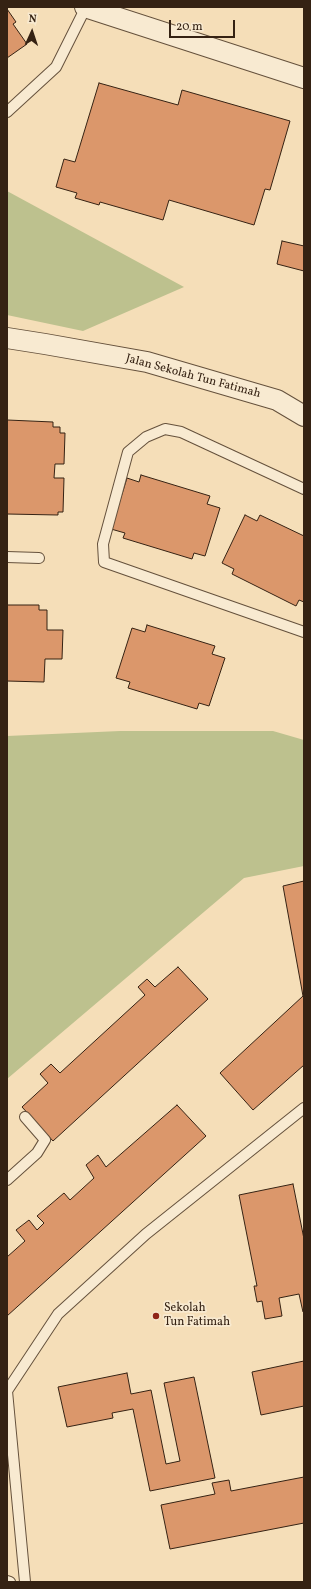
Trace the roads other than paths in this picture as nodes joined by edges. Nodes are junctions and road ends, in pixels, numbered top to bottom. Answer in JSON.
{"nodes":[{"id":1,"x":86,"y":7,"type":"edge"},
{"id":2,"x":304,"y":78,"type":"edge"},
{"id":3,"x":7,"y":112,"type":"edge"},
{"id":4,"x":7,"y":338,"type":"edge"},
{"id":5,"x":304,"y":416,"type":"edge"},
{"id":6,"x":304,"y":489,"type":"edge"},
{"id":7,"x":7,"y":557,"type":"edge"},
{"id":8,"x":39,"y":558,"type":"dead end"},
{"id":9,"x":304,"y":632,"type":"edge"},
{"id":10,"x":304,"y":1108,"type":"edge"},
{"id":11,"x":25,"y":1117,"type":"dead end"},
{"id":12,"x":7,"y":1180,"type":"edge"},
{"id":13,"x":25,"y":1582,"type":"edge"}],
"edges":[{"from":1,"to":2,"type":"street"},
{"from":1,"to":3,"type":"lane"},
{"from":4,"to":5,"type":"street","name":"Jalan Sekolah Tun Fatimah"},
{"from":6,"to":9,"type":"lane"},
{"from":7,"to":8,"type":"lane"},
{"from":10,"to":13,"type":"lane"},
{"from":11,"to":12,"type":"lane"}]}
